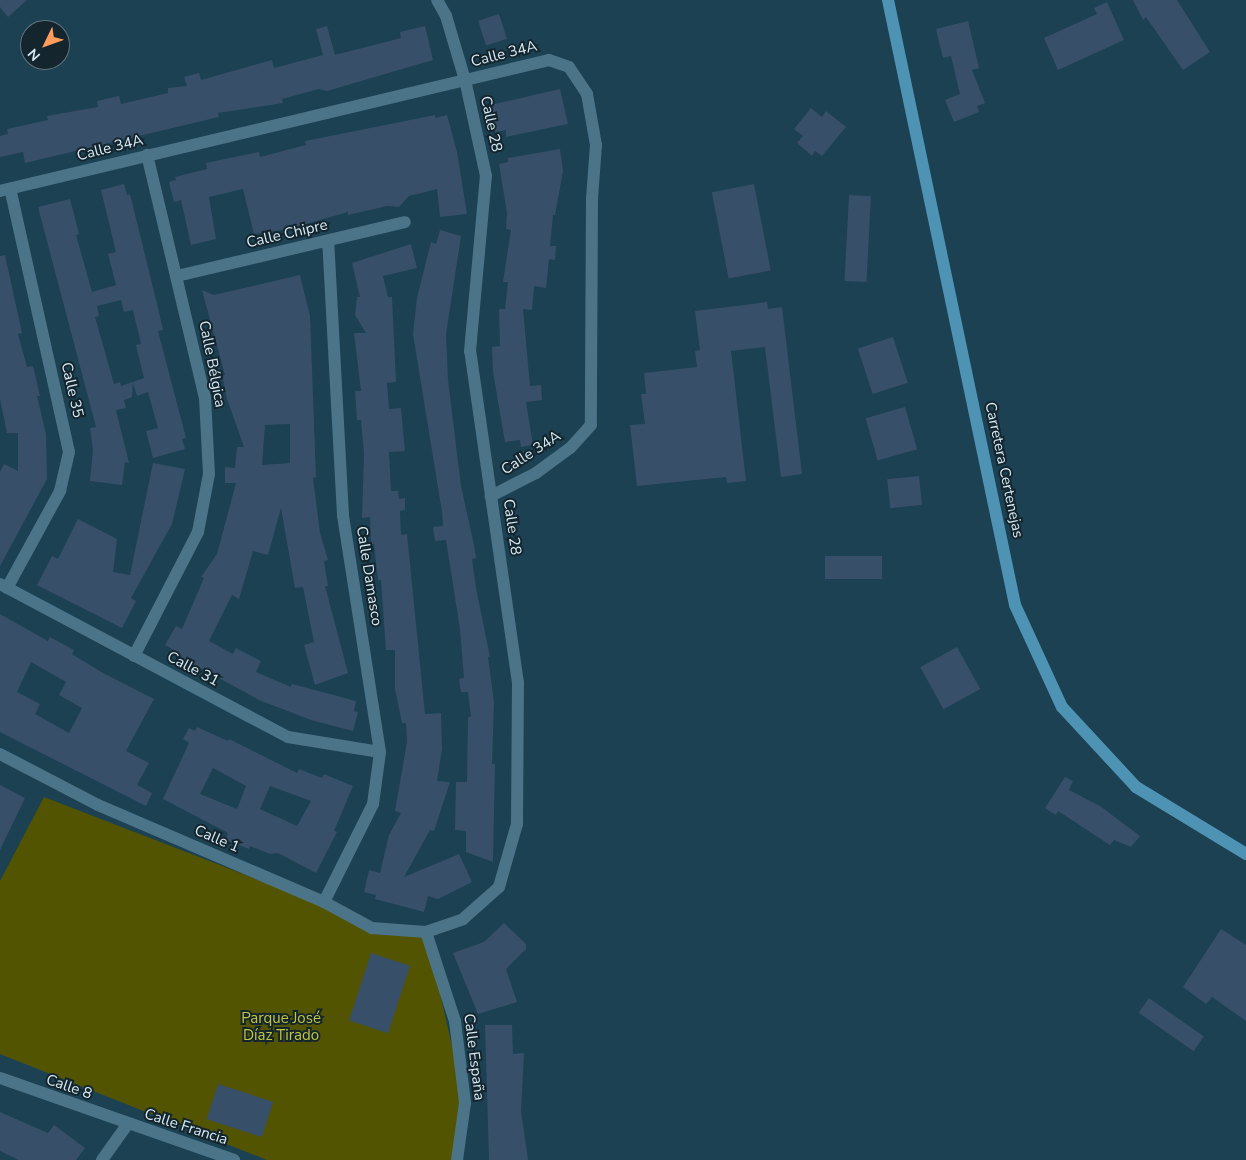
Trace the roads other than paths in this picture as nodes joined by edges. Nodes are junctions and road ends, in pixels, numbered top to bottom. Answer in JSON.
{"nodes":[{"id":1,"x":437,"y":0,"type":"edge"},
{"id":2,"x":888,"y":0,"type":"edge"},
{"id":3,"x":465,"y":80,"type":"junction"},
{"id":4,"x":147,"y":155,"type":"junction"},
{"id":5,"x":5,"y":190,"type":"edge"},
{"id":6,"x":405,"y":222,"type":"dead end"},
{"id":7,"x":328,"y":241,"type":"junction"},
{"id":8,"x":177,"y":276,"type":"junction"},
{"id":9,"x":491,"y":496,"type":"junction"},
{"id":10,"x":4,"y":586,"type":"edge"},
{"id":11,"x":134,"y":656,"type":"junction"},
{"id":12,"x":380,"y":752,"type":"junction"},
{"id":13,"x":0,"y":754,"type":"edge"},
{"id":14,"x":1246,"y":854,"type":"edge"},
{"id":15,"x":324,"y":902,"type":"junction"},
{"id":16,"x":426,"y":932,"type":"junction"},
{"id":17,"x":0,"y":1078,"type":"edge"},
{"id":18,"x":127,"y":1125,"type":"junction"},
{"id":19,"x":102,"y":1160,"type":"edge"},
{"id":20,"x":234,"y":1160,"type":"edge"},
{"id":21,"x":457,"y":1160,"type":"edge"}],
"edges":[{"from":1,"to":3,"type":"street","name":"Calle 28"},
{"from":2,"to":14,"type":"main road","name":"Carretera Certenejas"},
{"from":3,"to":4,"type":"street","name":"Calle 34A"},
{"from":3,"to":9,"type":"street","name":"Calle 28"},
{"from":3,"to":9,"type":"street","name":"Calle 34A"},
{"from":4,"to":5,"type":"street","name":"Calle 34A"},
{"from":4,"to":8,"type":"street","name":"Calle Bélgica"},
{"from":5,"to":10,"type":"street","name":"Calle 35"},
{"from":6,"to":7,"type":"street","name":"Calle Chipre"},
{"from":7,"to":8,"type":"street","name":"Calle Chipre"},
{"from":7,"to":12,"type":"street","name":"Calle Damasco"},
{"from":8,"to":11,"type":"street","name":"Calle Bélgica"},
{"from":9,"to":16,"type":"street","name":"Calle 28"},
{"from":10,"to":11,"type":"street","name":"Calle 31"},
{"from":11,"to":12,"type":"street","name":"Calle 31"},
{"from":12,"to":15,"type":"street","name":"Calle Damasco"},
{"from":13,"to":15,"type":"street","name":"Calle 1"},
{"from":15,"to":16,"type":"street","name":"Calle 1"},
{"from":16,"to":21,"type":"street","name":"Calle España"},
{"from":17,"to":18,"type":"street","name":"Calle 8"},
{"from":18,"to":19,"type":"street"},
{"from":18,"to":20,"type":"street","name":"Calle Francia"}]}
